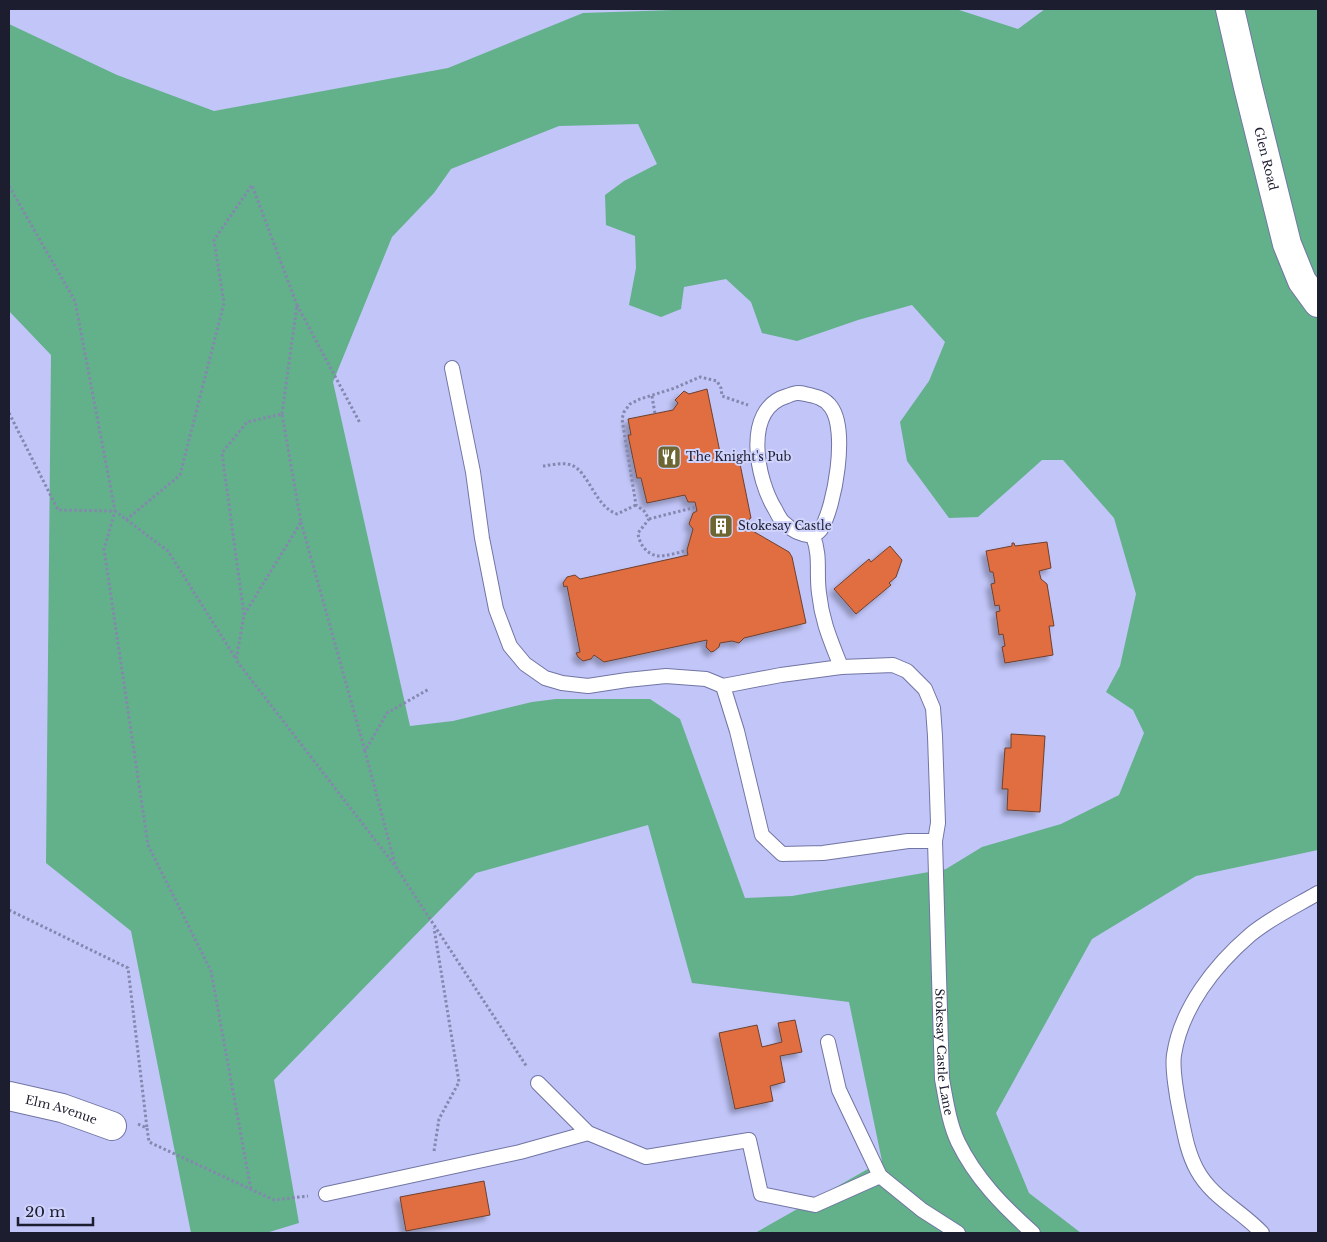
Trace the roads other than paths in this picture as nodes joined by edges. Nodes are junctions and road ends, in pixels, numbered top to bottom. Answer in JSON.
{"nodes":[{"id":1,"x":1230,"y":9,"type":"edge"},
{"id":2,"x":1318,"y":303,"type":"edge"},
{"id":3,"x":452,"y":368,"type":"dead end"},
{"id":4,"x":813,"y":536,"type":"junction"},
{"id":5,"x":841,"y":667,"type":"junction"},
{"id":6,"x":723,"y":686,"type":"junction"},
{"id":7,"x":935,"y":841,"type":"junction"},
{"id":8,"x":1318,"y":894,"type":"edge"},
{"id":9,"x":828,"y":1042,"type":"dead end"},
{"id":10,"x":538,"y":1084,"type":"road end"},
{"id":11,"x":9,"y":1096,"type":"edge"},
{"id":12,"x":112,"y":1126,"type":"road end"},
{"id":13,"x":588,"y":1133,"type":"junction"},
{"id":14,"x":880,"y":1176,"type":"junction"},
{"id":15,"x":326,"y":1194,"type":"road end"},
{"id":16,"x":958,"y":1233,"type":"edge"},
{"id":17,"x":1033,"y":1233,"type":"edge"},
{"id":18,"x":1262,"y":1233,"type":"edge"}],
"edges":[{"from":1,"to":2,"type":"street","name":"Glen Road"},
{"from":3,"to":6,"type":"lane"},
{"from":4,"to":4,"type":"lane"},
{"from":4,"to":5,"type":"lane"},
{"from":5,"to":6,"type":"lane","name":"Stokesay Castle Lane"},
{"from":5,"to":7,"type":"lane","name":"Stokesay Castle Lane"},
{"from":6,"to":7,"type":"lane"},
{"from":7,"to":17,"type":"lane","name":"Stokesay Castle Lane"},
{"from":8,"to":18,"type":"lane"},
{"from":9,"to":14,"type":"lane"},
{"from":10,"to":13,"type":"lane"},
{"from":11,"to":12,"type":"street","name":"Elm Avenue"},
{"from":13,"to":14,"type":"lane"},
{"from":13,"to":15,"type":"lane"},
{"from":14,"to":16,"type":"lane"}]}
